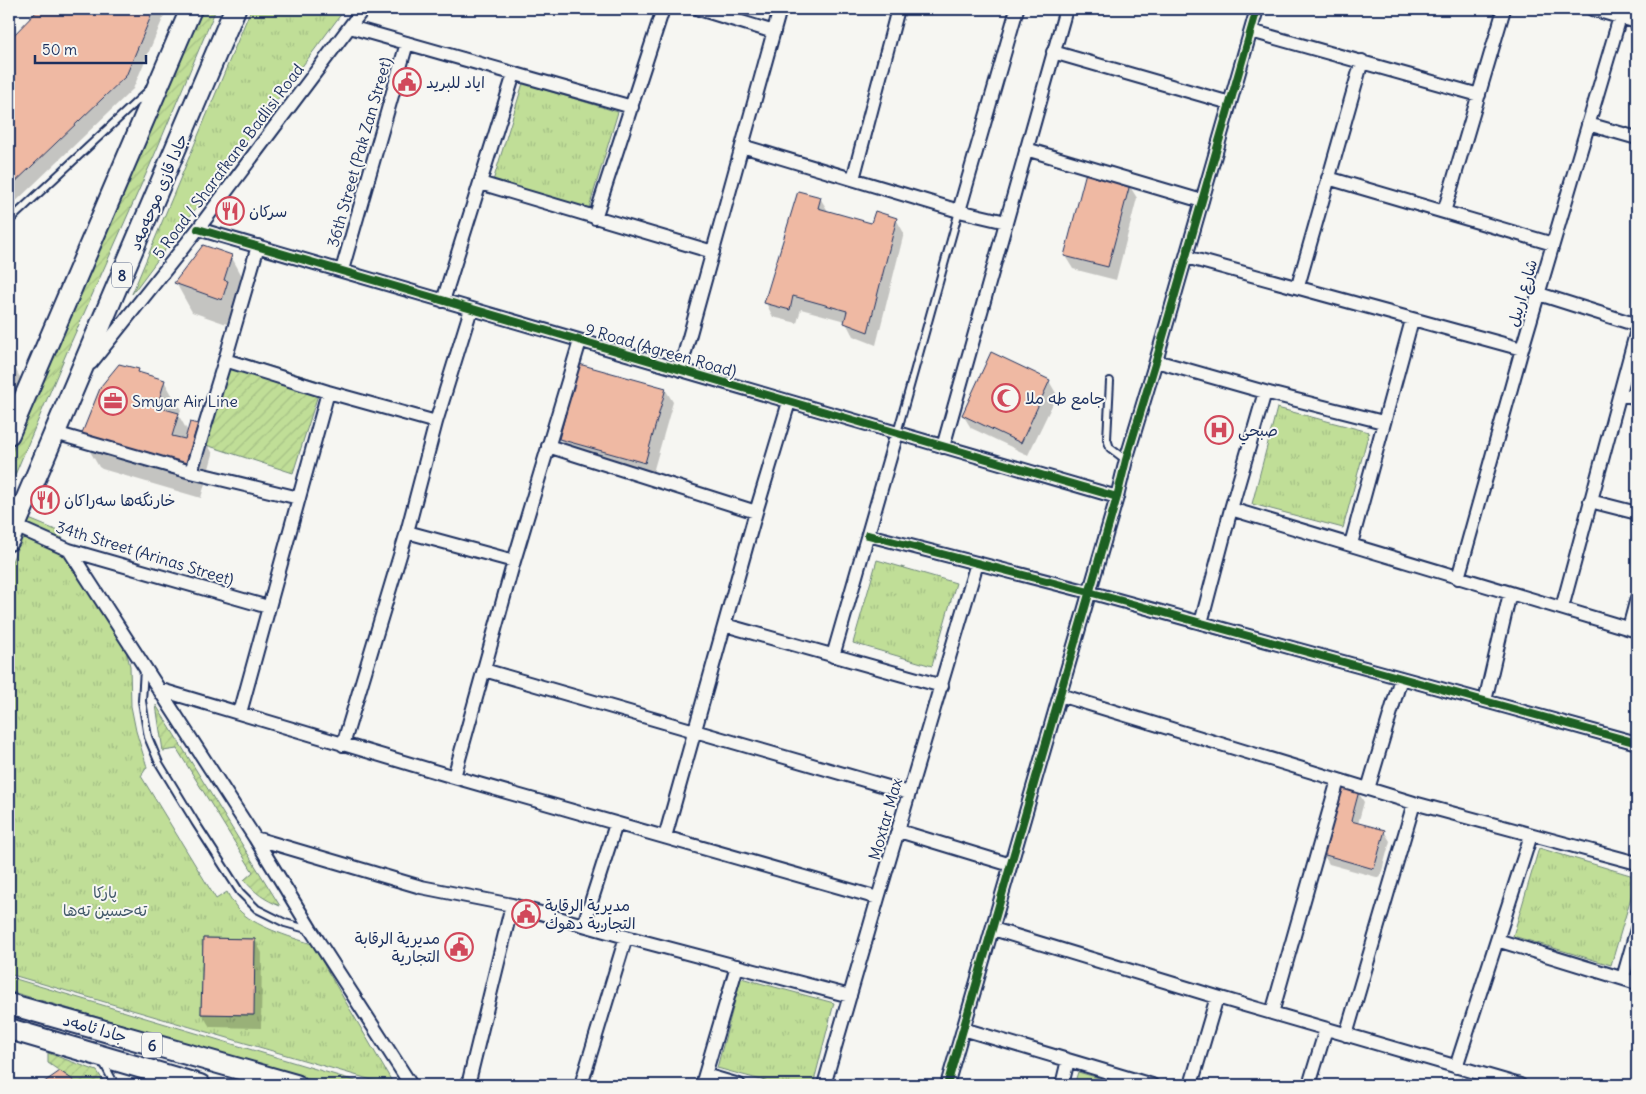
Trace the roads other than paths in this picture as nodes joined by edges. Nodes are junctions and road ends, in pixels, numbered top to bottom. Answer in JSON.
{"nodes":[{"id":1,"x":191,"y":9,"type":"edge"},
{"id":2,"x":235,"y":9,"type":"edge"},
{"id":3,"x":364,"y":9,"type":"edge"},
{"id":4,"x":663,"y":9,"type":"edge"},
{"id":5,"x":699,"y":9,"type":"edge"},
{"id":6,"x":780,"y":9,"type":"edge"},
{"id":7,"x":898,"y":9,"type":"edge"},
{"id":8,"x":1017,"y":9,"type":"edge"},
{"id":9,"x":1066,"y":9,"type":"edge"},
{"id":10,"x":1257,"y":9,"type":"edge"},
{"id":11,"x":1504,"y":9,"type":"edge"},
{"id":12,"x":1592,"y":9,"type":"edge"},
{"id":13,"x":1620,"y":17,"type":"junction"},
{"id":14,"x":1637,"y":22,"type":"edge"},
{"id":15,"x":350,"y":28,"type":"junction"},
{"id":16,"x":1251,"y":31,"type":"junction"},
{"id":17,"x":774,"y":32,"type":"junction"},
{"id":18,"x":407,"y":44,"type":"junction"},
{"id":19,"x":1053,"y":52,"type":"junction"},
{"id":20,"x":1362,"y":61,"type":"junction"},
{"id":21,"x":514,"y":74,"type":"junction"},
{"id":22,"x":161,"y":79,"type":"junction"},
{"id":23,"x":1479,"y":95,"type":"junction"},
{"id":24,"x":1230,"y":103,"type":"junction"},
{"id":25,"x":632,"y":106,"type":"junction"},
{"id":26,"x":1588,"y":124,"type":"junction"},
{"id":27,"x":1637,"y":138,"type":"edge"},
{"id":28,"x":742,"y":146,"type":"junction"},
{"id":29,"x":1026,"y":149,"type":"junction"},
{"id":30,"x":1328,"y":178,"type":"junction"},
{"id":31,"x":853,"y":179,"type":"junction"},
{"id":32,"x":480,"y":183,"type":"junction"},
{"id":33,"x":1202,"y":201,"type":"junction"},
{"id":34,"x":959,"y":211,"type":"junction"},
{"id":35,"x":1444,"y":212,"type":"junction"},
{"id":36,"x":595,"y":218,"type":"junction"},
{"id":37,"x":9,"y":221,"type":"edge"},
{"id":38,"x":1006,"y":222,"type":"junction"},
{"id":39,"x":198,"y":229,"type":"junction"},
{"id":40,"x":1553,"y":244,"type":"junction"},
{"id":41,"x":258,"y":246,"type":"junction"},
{"id":42,"x":713,"y":252,"type":"junction"},
{"id":43,"x":1186,"y":256,"type":"junction"},
{"id":44,"x":342,"y":270,"type":"junction"},
{"id":45,"x":1298,"y":286,"type":"junction"},
{"id":46,"x":1539,"y":294,"type":"junction"},
{"id":47,"x":443,"y":300,"type":"junction"},
{"id":48,"x":471,"y":309,"type":"junction"},
{"id":49,"x":1412,"y":320,"type":"junction"},
{"id":50,"x":1637,"y":325,"type":"edge"},
{"id":51,"x":1637,"y":330,"type":"edge"},
{"id":52,"x":580,"y":341,"type":"junction"},
{"id":53,"x":1522,"y":349,"type":"junction"},
{"id":54,"x":225,"y":360,"type":"junction"},
{"id":55,"x":1156,"y":361,"type":"junction"},
{"id":56,"x":680,"y":370,"type":"junction"},
{"id":57,"x":78,"y":378,"type":"junction"},
{"id":58,"x":1110,"y":381,"type":"dead end"},
{"id":59,"x":328,"y":392,"type":"junction"},
{"id":60,"x":1265,"y":392,"type":"junction"},
{"id":61,"x":1620,"y":394,"type":"junction"},
{"id":62,"x":1637,"y":398,"type":"edge"},
{"id":63,"x":789,"y":402,"type":"junction"},
{"id":64,"x":436,"y":422,"type":"junction"},
{"id":65,"x":1383,"y":422,"type":"junction"},
{"id":66,"x":55,"y":433,"type":"junction"},
{"id":67,"x":897,"y":433,"type":"junction"},
{"id":68,"x":9,"y":434,"type":"edge"},
{"id":69,"x":548,"y":446,"type":"junction"},
{"id":70,"x":943,"y":447,"type":"junction"},
{"id":71,"x":1126,"y":460,"type":"junction"},
{"id":72,"x":191,"y":472,"type":"junction"},
{"id":73,"x":298,"y":498,"type":"junction"},
{"id":74,"x":1117,"y":498,"type":"junction"},
{"id":75,"x":1590,"y":501,"type":"junction"},
{"id":76,"x":1231,"y":509,"type":"junction"},
{"id":77,"x":756,"y":512,"type":"junction"},
{"id":78,"x":1637,"y":513,"type":"edge"},
{"id":79,"x":407,"y":532,"type":"junction"},
{"id":80,"x":12,"y":533,"type":"edge"},
{"id":81,"x":868,"y":535,"type":"junction"},
{"id":82,"x":1351,"y":544,"type":"junction"},
{"id":83,"x":69,"y":550,"type":"junction"},
{"id":84,"x":514,"y":561,"type":"junction"},
{"id":85,"x":977,"y":563,"type":"junction"},
{"id":86,"x":1458,"y":578,"type":"junction"},
{"id":87,"x":1089,"y":592,"type":"junction"},
{"id":88,"x":1510,"y":593,"type":"junction"},
{"id":89,"x":1637,"y":598,"type":"edge"},
{"id":90,"x":268,"y":607,"type":"junction"},
{"id":91,"x":1562,"y":608,"type":"junction"},
{"id":92,"x":1201,"y":623,"type":"junction"},
{"id":93,"x":725,"y":625,"type":"junction"},
{"id":94,"x":1633,"y":630,"type":"edge"},
{"id":95,"x":833,"y":656,"type":"junction"},
{"id":96,"x":144,"y":665,"type":"junction"},
{"id":97,"x":484,"y":670,"type":"junction"},
{"id":98,"x":1401,"y":678,"type":"junction"},
{"id":99,"x":942,"y":686,"type":"junction"},
{"id":100,"x":158,"y":689,"type":"junction"},
{"id":101,"x":1060,"y":695,"type":"junction"},
{"id":102,"x":1485,"y":701,"type":"junction"},
{"id":103,"x":240,"y":713,"type":"junction"},
{"id":104,"x":696,"y":730,"type":"junction"},
{"id":105,"x":1636,"y":738,"type":"edge"},
{"id":106,"x":343,"y":745,"type":"junction"},
{"id":107,"x":454,"y":777,"type":"junction"},
{"id":108,"x":1338,"y":780,"type":"junction"},
{"id":109,"x":1368,"y":789,"type":"junction"},
{"id":110,"x":909,"y":792,"type":"junction"},
{"id":111,"x":1414,"y":802,"type":"junction"},
{"id":112,"x":616,"y":824,"type":"junction"},
{"id":113,"x":899,"y":831,"type":"junction"},
{"id":114,"x":1531,"y":835,"type":"junction"},
{"id":115,"x":255,"y":838,"type":"junction"},
{"id":116,"x":664,"y":838,"type":"junction"},
{"id":117,"x":1637,"y":863,"type":"edge"},
{"id":118,"x":1011,"y":865,"type":"junction"},
{"id":119,"x":878,"y":898,"type":"junction"},
{"id":120,"x":512,"y":905,"type":"junction"},
{"id":121,"x":584,"y":924,"type":"junction"},
{"id":122,"x":992,"y":929,"type":"junction"},
{"id":123,"x":1637,"y":929,"type":"edge"},
{"id":124,"x":311,"y":930,"type":"junction"},
{"id":125,"x":626,"y":937,"type":"junction"},
{"id":126,"x":1497,"y":940,"type":"junction"},
{"id":127,"x":737,"y":966,"type":"junction"},
{"id":128,"x":1622,"y":978,"type":"junction"},
{"id":129,"x":1637,"y":983,"type":"edge"},
{"id":130,"x":850,"y":996,"type":"junction"},
{"id":131,"x":1217,"y":997,"type":"junction"},
{"id":132,"x":9,"y":1004,"type":"edge"},
{"id":133,"x":1272,"y":1013,"type":"junction"},
{"id":134,"x":9,"y":1029,"type":"edge"},
{"id":135,"x":963,"y":1029,"type":"junction"},
{"id":136,"x":1326,"y":1029,"type":"junction"},
{"id":137,"x":1346,"y":1035,"type":"junction"},
{"id":138,"x":100,"y":1056,"type":"junction"},
{"id":139,"x":1068,"y":1060,"type":"junction"},
{"id":140,"x":1456,"y":1067,"type":"junction"},
{"id":141,"x":703,"y":1080,"type":"edge"},
{"id":142,"x":115,"y":1085,"type":"edge"},
{"id":143,"x":200,"y":1085,"type":"edge"},
{"id":144,"x":296,"y":1085,"type":"edge"},
{"id":145,"x":411,"y":1085,"type":"edge"},
{"id":146,"x":468,"y":1085,"type":"edge"},
{"id":147,"x":581,"y":1085,"type":"edge"},
{"id":148,"x":739,"y":1085,"type":"edge"},
{"id":149,"x":824,"y":1085,"type":"edge"},
{"id":150,"x":947,"y":1085,"type":"edge"},
{"id":151,"x":1062,"y":1085,"type":"edge"},
{"id":152,"x":1152,"y":1085,"type":"edge"},
{"id":153,"x":1191,"y":1085,"type":"edge"},
{"id":154,"x":1309,"y":1085,"type":"edge"},
{"id":155,"x":1520,"y":1085,"type":"edge"}],
"edges":[{"from":1,"to":22,"type":"main road"},
{"from":2,"to":57,"type":"main road","name":"جادا قازی موحەمەد","number":"8"},
{"from":3,"to":15,"type":"street","name":"5 Road / Sharafkane Badlisi Road"},
{"from":4,"to":25,"type":"street"},
{"from":5,"to":17,"type":"street"},
{"from":6,"to":17,"type":"street"},
{"from":7,"to":31,"type":"street"},
{"from":8,"to":34,"type":"street"},
{"from":9,"to":19,"type":"street"},
{"from":10,"to":16,"type":"street"},
{"from":11,"to":23,"type":"street"},
{"from":12,"to":13,"type":"street"},
{"from":13,"to":14,"type":"street"},
{"from":13,"to":26,"type":"street","name":"شارع اربيل"},
{"from":15,"to":18,"type":"street"},
{"from":15,"to":39,"type":"street","name":"5 Road / Sharafkane Badlisi Road"},
{"from":16,"to":20,"type":"street"},
{"from":16,"to":24,"type":"street"},
{"from":17,"to":28,"type":"street"},
{"from":18,"to":21,"type":"street"},
{"from":18,"to":44,"type":"street","name":"36th Street (Pak Zan Street)"},
{"from":19,"to":24,"type":"street"},
{"from":19,"to":29,"type":"street"},
{"from":20,"to":23,"type":"street"},
{"from":20,"to":30,"type":"street"},
{"from":21,"to":25,"type":"street"},
{"from":21,"to":32,"type":"street"},
{"from":22,"to":37,"type":"lane"},
{"from":22,"to":68,"type":"main road"},
{"from":23,"to":35,"type":"street"},
{"from":24,"to":33,"type":"street"},
{"from":25,"to":36,"type":"street"},
{"from":26,"to":27,"type":"street"},
{"from":26,"to":40,"type":"street","name":"شارع اربيل"},
{"from":28,"to":31,"type":"street"},
{"from":28,"to":42,"type":"street"},
{"from":29,"to":33,"type":"street"},
{"from":29,"to":38,"type":"street"},
{"from":30,"to":35,"type":"street"},
{"from":30,"to":45,"type":"street"},
{"from":31,"to":34,"type":"street"},
{"from":32,"to":36,"type":"street"},
{"from":32,"to":47,"type":"street"},
{"from":33,"to":43,"type":"street"},
{"from":34,"to":38,"type":"street"},
{"from":34,"to":67,"type":"lane"},
{"from":35,"to":40,"type":"street"},
{"from":36,"to":42,"type":"street"},
{"from":38,"to":70,"type":"street"},
{"from":39,"to":41,"type":"street","name":"9 Road (Agreen Road)"},
{"from":39,"to":57,"type":"street","name":"5 Road / Sharafkane Badlisi Road"},
{"from":40,"to":46,"type":"street","name":"شارع اربيل"},
{"from":41,"to":44,"type":"street","name":"9 Road (Agreen Road)"},
{"from":41,"to":54,"type":"street"},
{"from":42,"to":56,"type":"street"},
{"from":43,"to":45,"type":"street"},
{"from":43,"to":55,"type":"street"},
{"from":44,"to":47,"type":"street","name":"9 Road (Agreen Road)"},
{"from":45,"to":49,"type":"street"},
{"from":46,"to":50,"type":"street"},
{"from":46,"to":53,"type":"street","name":"شارع اربيل"},
{"from":47,"to":48,"type":"street","name":"9 Road (Agreen Road)"},
{"from":48,"to":52,"type":"street","name":"9 Road (Agreen Road)"},
{"from":48,"to":64,"type":"street"},
{"from":49,"to":53,"type":"street"},
{"from":49,"to":65,"type":"street"},
{"from":51,"to":61,"type":"street"},
{"from":52,"to":56,"type":"street","name":"9 Road (Agreen Road)"},
{"from":52,"to":69,"type":"street"},
{"from":53,"to":86,"type":"street","name":"شارع اربيل"},
{"from":54,"to":59,"type":"street"},
{"from":54,"to":72,"type":"street"},
{"from":55,"to":60,"type":"street"},
{"from":55,"to":71,"type":"street"},
{"from":56,"to":63,"type":"street","name":"9 Road (Agreen Road)"},
{"from":57,"to":66,"type":"main road","name":"جادا قازی موحەمەد","number":"8"},
{"from":58,"to":71,"type":"lane"},
{"from":59,"to":64,"type":"street"},
{"from":59,"to":73,"type":"street"},
{"from":60,"to":65,"type":"street"},
{"from":60,"to":76,"type":"street"},
{"from":61,"to":62,"type":"street"},
{"from":61,"to":75,"type":"street"},
{"from":63,"to":67,"type":"street","name":"9 Road (Agreen Road)"},
{"from":63,"to":77,"type":"street"},
{"from":64,"to":79,"type":"street"},
{"from":65,"to":82,"type":"street"},
{"from":66,"to":72,"type":"street"},
{"from":66,"to":80,"type":"main road","name":"جادا قازی موحەمەد","number":"8"},
{"from":67,"to":70,"type":"street","name":"9 Road (Agreen Road)"},
{"from":67,"to":81,"type":"street"},
{"from":69,"to":77,"type":"street"},
{"from":69,"to":84,"type":"street"},
{"from":70,"to":74,"type":"street","name":"9 Road (Agreen Road)"},
{"from":71,"to":74,"type":"street"},
{"from":72,"to":73,"type":"street"},
{"from":73,"to":90,"type":"street"},
{"from":74,"to":87,"type":"street"},
{"from":75,"to":78,"type":"street"},
{"from":75,"to":91,"type":"street"},
{"from":76,"to":82,"type":"street"},
{"from":76,"to":92,"type":"street"},
{"from":77,"to":93,"type":"street"},
{"from":79,"to":84,"type":"street"},
{"from":79,"to":106,"type":"street"},
{"from":80,"to":83,"type":"street","name":"34th Street (Arinas Street)"},
{"from":81,"to":85,"type":"street"},
{"from":81,"to":95,"type":"street"},
{"from":82,"to":86,"type":"street"},
{"from":83,"to":90,"type":"street","name":"34th Street (Arinas Street)"},
{"from":83,"to":96,"type":"street"},
{"from":84,"to":97,"type":"street"},
{"from":85,"to":87,"type":"street"},
{"from":85,"to":99,"type":"street","name":"Moxtar Max"},
{"from":86,"to":88,"type":"street"},
{"from":87,"to":92,"type":"street"},
{"from":87,"to":101,"type":"street"},
{"from":88,"to":91,"type":"street"},
{"from":88,"to":102,"type":"street"},
{"from":89,"to":94,"type":"street"},
{"from":90,"to":103,"type":"street"},
{"from":91,"to":94,"type":"street"},
{"from":92,"to":98,"type":"street"},
{"from":93,"to":95,"type":"street"},
{"from":93,"to":104,"type":"street"},
{"from":95,"to":99,"type":"street"},
{"from":96,"to":100,"type":"street"},
{"from":96,"to":124,"type":"lane"},
{"from":97,"to":104,"type":"street"},
{"from":97,"to":107,"type":"street"},
{"from":98,"to":102,"type":"street"},
{"from":98,"to":109,"type":"street"},
{"from":99,"to":110,"type":"street","name":"Moxtar Max"},
{"from":100,"to":103,"type":"street"},
{"from":100,"to":115,"type":"street"},
{"from":101,"to":108,"type":"street"},
{"from":101,"to":118,"type":"street"},
{"from":102,"to":105,"type":"street"},
{"from":103,"to":106,"type":"street"},
{"from":104,"to":110,"type":"street"},
{"from":104,"to":116,"type":"street"},
{"from":106,"to":107,"type":"street"},
{"from":107,"to":112,"type":"street"},
{"from":108,"to":109,"type":"street"},
{"from":108,"to":133,"type":"street"},
{"from":109,"to":111,"type":"street"},
{"from":110,"to":113,"type":"street","name":"Moxtar Max"},
{"from":111,"to":114,"type":"street"},
{"from":111,"to":137,"type":"street"},
{"from":112,"to":116,"type":"street"},
{"from":112,"to":121,"type":"street"},
{"from":113,"to":118,"type":"street"},
{"from":113,"to":119,"type":"street","name":"Moxtar Max"},
{"from":114,"to":117,"type":"street"},
{"from":114,"to":126,"type":"street"},
{"from":115,"to":120,"type":"street"},
{"from":115,"to":124,"type":"street"},
{"from":116,"to":119,"type":"street"},
{"from":118,"to":122,"type":"street"},
{"from":119,"to":130,"type":"street","name":"Moxtar Max"},
{"from":120,"to":121,"type":"street"},
{"from":120,"to":146,"type":"street"},
{"from":121,"to":125,"type":"street"},
{"from":122,"to":131,"type":"street"},
{"from":122,"to":135,"type":"street"},
{"from":123,"to":128,"type":"street"},
{"from":124,"to":145,"type":"street"},
{"from":125,"to":127,"type":"street"},
{"from":125,"to":147,"type":"street"},
{"from":126,"to":128,"type":"street"},
{"from":126,"to":140,"type":"street"},
{"from":127,"to":130,"type":"street"},
{"from":127,"to":141,"type":"street"},
{"from":128,"to":129,"type":"street"},
{"from":130,"to":149,"type":"street","name":"Moxtar Max"},
{"from":131,"to":133,"type":"street"},
{"from":131,"to":153,"type":"street"},
{"from":132,"to":144,"type":"main road","name":"جادا ئامەد","number":"6"},
{"from":133,"to":136,"type":"street"},
{"from":134,"to":138,"type":"main road","name":"جادا ئامەد","number":"6"},
{"from":135,"to":139,"type":"street"},
{"from":135,"to":150,"type":"street"},
{"from":136,"to":137,"type":"street"},
{"from":136,"to":154,"type":"street"},
{"from":137,"to":140,"type":"street"},
{"from":138,"to":142,"type":"lane"},
{"from":138,"to":143,"type":"main road","name":"جادا ئامەد","number":"6"},
{"from":139,"to":151,"type":"street"},
{"from":139,"to":152,"type":"street"},
{"from":140,"to":155,"type":"street"},
{"from":141,"to":148,"type":"street"}]}
